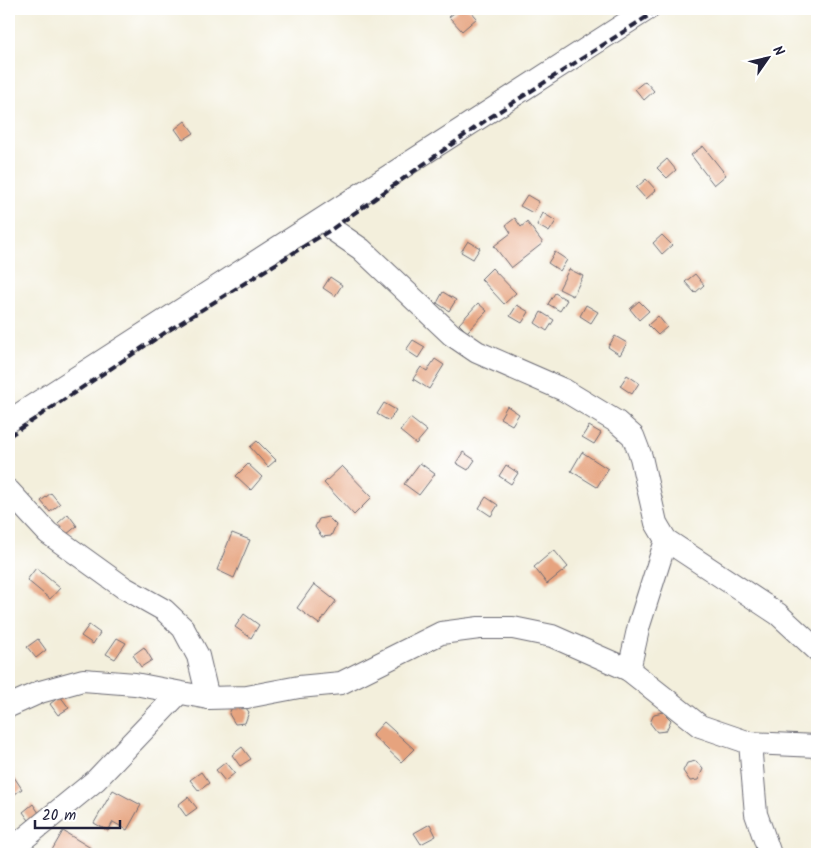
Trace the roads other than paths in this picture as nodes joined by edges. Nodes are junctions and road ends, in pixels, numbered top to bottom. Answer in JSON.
{"nodes":[{"id":1,"x":648,"y":9,"type":"edge"},
{"id":2,"x":327,"y":216,"type":"junction"},
{"id":3,"x":9,"y":421,"type":"edge"},
{"id":4,"x":9,"y":491,"type":"edge"},
{"id":5,"x":666,"y":540,"type":"junction"},
{"id":6,"x":817,"y":650,"type":"edge"},
{"id":7,"x":629,"y":670,"type":"junction"},
{"id":8,"x":179,"y":693,"type":"junction"},
{"id":9,"x":208,"y":698,"type":"junction"},
{"id":10,"x":9,"y":706,"type":"edge"},
{"id":11,"x":750,"y":743,"type":"junction"},
{"id":12,"x":817,"y":746,"type":"edge"},
{"id":13,"x":9,"y":851,"type":"edge"},
{"id":14,"x":770,"y":854,"type":"edge"}],
"edges":[{"from":1,"to":2,"type":"street"},
{"from":2,"to":3,"type":"street"},
{"from":2,"to":5,"type":"street"},
{"from":4,"to":9,"type":"street"},
{"from":5,"to":6,"type":"street"},
{"from":5,"to":7,"type":"street"},
{"from":7,"to":9,"type":"street"},
{"from":7,"to":11,"type":"street"},
{"from":8,"to":9,"type":"street"},
{"from":8,"to":10,"type":"street"},
{"from":8,"to":13,"type":"street"},
{"from":11,"to":12,"type":"street"},
{"from":11,"to":14,"type":"street"}]}
